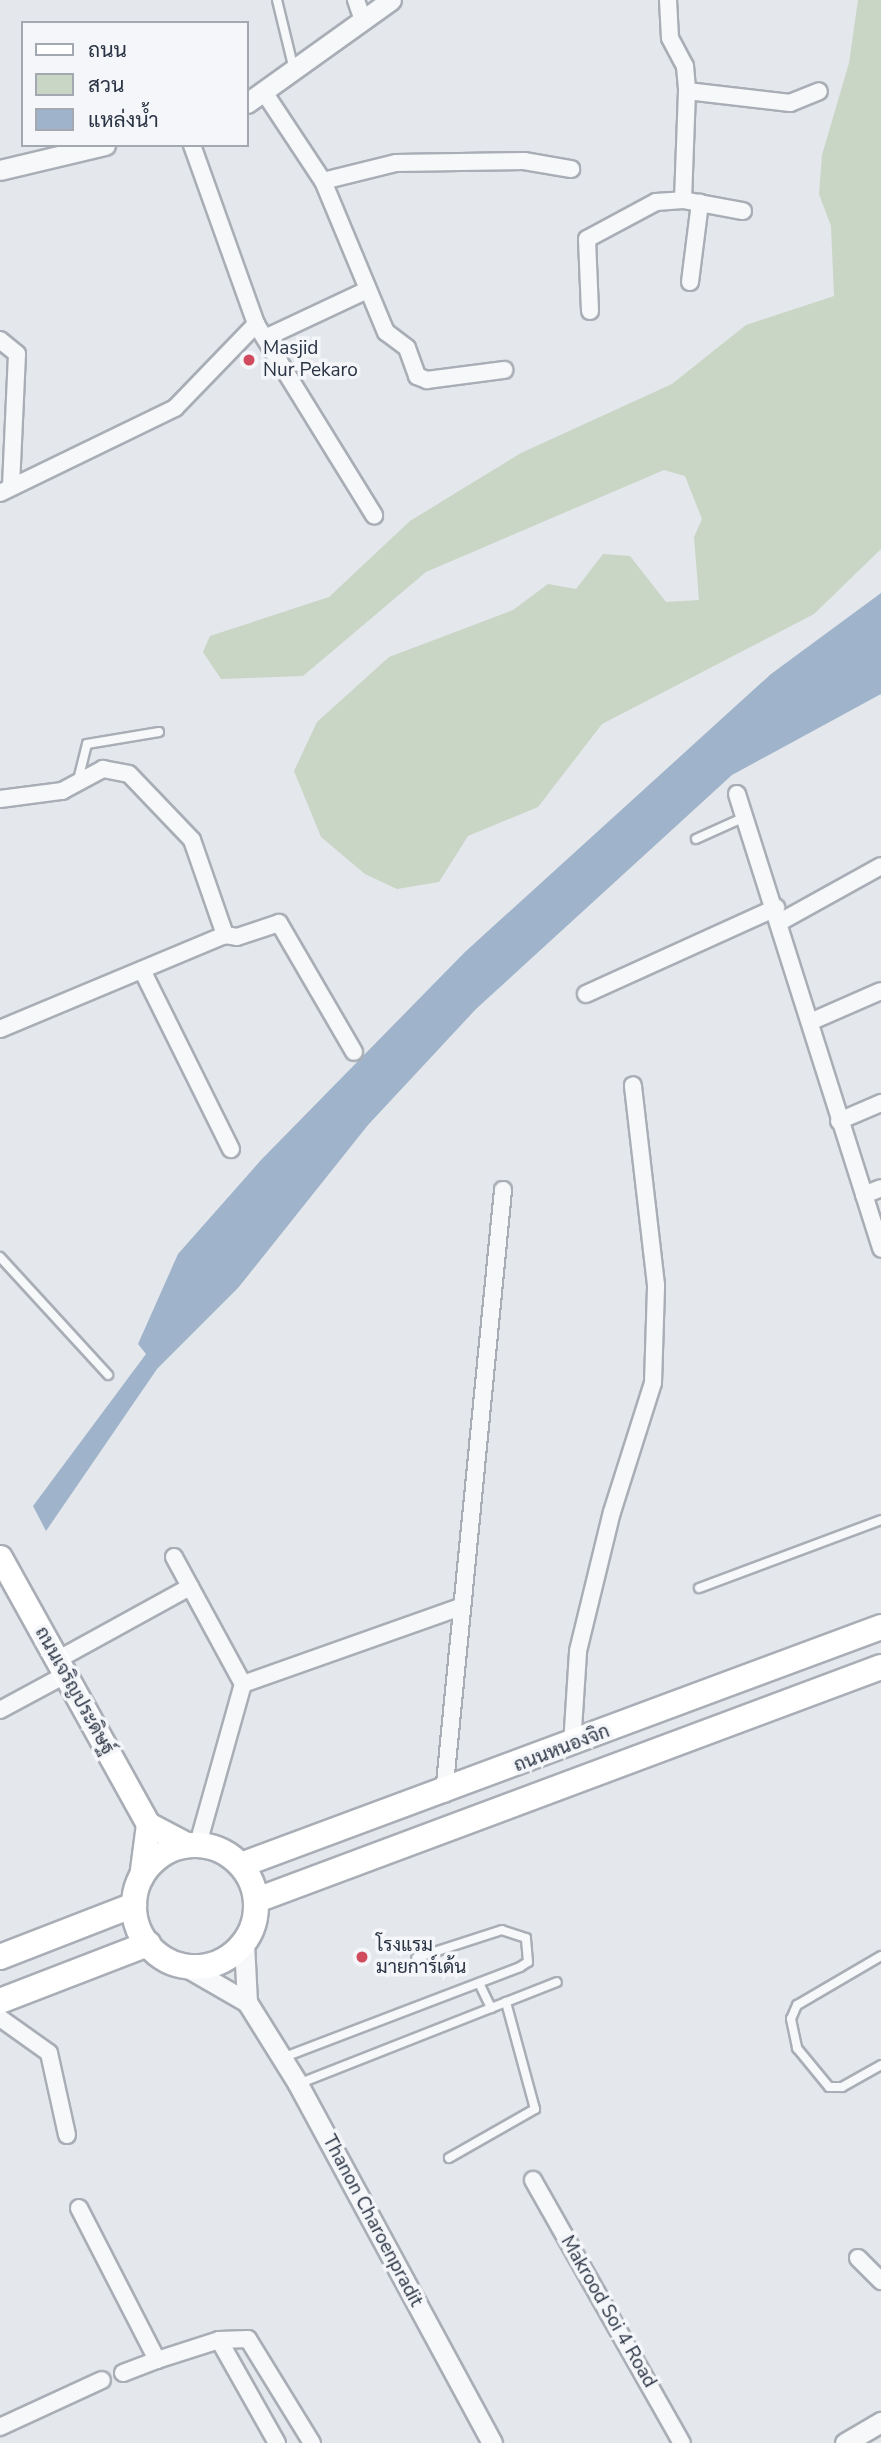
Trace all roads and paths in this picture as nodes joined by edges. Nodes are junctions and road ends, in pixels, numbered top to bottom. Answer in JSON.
{"nodes":[{"id":1,"x":277,"y":0,"type":"edge"},
{"id":2,"x":356,"y":0,"type":"edge"},
{"id":3,"x":391,"y":0,"type":"edge"},
{"id":4,"x":668,"y":0,"type":"edge"},
{"id":5,"x":363,"y":20,"type":"junction"},
{"id":6,"x":294,"y":70,"type":"junction"},
{"id":7,"x":687,"y":91,"type":"junction"},
{"id":8,"x":819,"y":91,"type":"dead end"},
{"id":9,"x":264,"y":92,"type":"junction"},
{"id":10,"x":248,"y":102,"type":"edge"},
{"id":11,"x":97,"y":147,"type":"edge"},
{"id":12,"x":193,"y":147,"type":"edge"},
{"id":13,"x":571,"y":169,"type":"dead end"},
{"id":14,"x":0,"y":170,"type":"edge"},
{"id":15,"x":323,"y":181,"type":"junction"},
{"id":16,"x":683,"y":200,"type":"junction"},
{"id":17,"x":700,"y":203,"type":"junction"},
{"id":18,"x":743,"y":211,"type":"dead end"},
{"id":19,"x":690,"y":282,"type":"dead end"},
{"id":20,"x":368,"y":290,"type":"junction"},
{"id":21,"x":590,"y":311,"type":"dead end"},
{"id":22,"x":260,"y":331,"type":"junction"},
{"id":23,"x":0,"y":340,"type":"edge"},
{"id":24,"x":504,"y":370,"type":"dead end"},
{"id":25,"x":5,"y":490,"type":"edge"},
{"id":26,"x":374,"y":515,"type":"dead end"},
{"id":27,"x":159,"y":732,"type":"dead end"},
{"id":28,"x":78,"y":783,"type":"junction"},
{"id":29,"x":737,"y":794,"type":"dead end"},
{"id":30,"x":0,"y":799,"type":"edge"},
{"id":31,"x":745,"y":817,"type":"junction"},
{"id":32,"x":696,"y":839,"type":"dead end"},
{"id":33,"x":881,"y":866,"type":"edge"},
{"id":34,"x":778,"y":915,"type":"junction"},
{"id":35,"x":225,"y":934,"type":"junction"},
{"id":36,"x":142,"y":970,"type":"junction"},
{"id":37,"x":881,"y":991,"type":"edge"},
{"id":38,"x":586,"y":994,"type":"dead end"},
{"id":39,"x":810,"y":1022,"type":"junction"},
{"id":40,"x":0,"y":1029,"type":"edge"},
{"id":41,"x":354,"y":1052,"type":"dead end"},
{"id":42,"x":633,"y":1085,"type":"dead end"},
{"id":43,"x":881,"y":1103,"type":"edge"},
{"id":44,"x":839,"y":1121,"type":"junction"},
{"id":45,"x":231,"y":1149,"type":"dead end"},
{"id":46,"x":881,"y":1188,"type":"edge"},
{"id":47,"x":503,"y":1190,"type":"dead end"},
{"id":48,"x":864,"y":1195,"type":"junction"},
{"id":49,"x":881,"y":1249,"type":"edge"},
{"id":50,"x":0,"y":1257,"type":"edge"},
{"id":51,"x":108,"y":1375,"type":"dead end"},
{"id":52,"x":881,"y":1520,"type":"edge"},
{"id":53,"x":174,"y":1556,"type":"dead end"},
{"id":54,"x":0,"y":1557,"type":"edge"},
{"id":55,"x":190,"y":1587,"type":"junction"},
{"id":56,"x":699,"y":1588,"type":"dead end"},
{"id":57,"x":458,"y":1608,"type":"junction"},
{"id":58,"x":881,"y":1627,"type":"edge"},
{"id":59,"x":881,"y":1667,"type":"edge"},
{"id":60,"x":61,"y":1668,"type":"junction"},
{"id":61,"x":243,"y":1684,"type":"junction"},
{"id":62,"x":0,"y":1710,"type":"edge"},
{"id":63,"x":572,"y":1745,"type":"junction"},
{"id":64,"x":444,"y":1794,"type":"junction"},
{"id":65,"x":148,"y":1824,"type":"junction"},
{"id":66,"x":193,"y":1844,"type":"junction"},
{"id":67,"x":241,"y":1865,"type":"junction"},
{"id":68,"x":141,"y":1877,"type":"junction"},
{"id":69,"x":257,"y":1900,"type":"junction"},
{"id":70,"x":134,"y":1905,"type":"junction"},
{"id":71,"x":244,"y":1943,"type":"junction"},
{"id":72,"x":148,"y":1944,"type":"junction"},
{"id":73,"x":881,"y":1956,"type":"edge"},
{"id":74,"x":0,"y":1957,"type":"edge"},
{"id":75,"x":416,"y":1958,"type":"dead end"},
{"id":76,"x":183,"y":1965,"type":"junction"},
{"id":77,"x":557,"y":1982,"type":"dead end"},
{"id":78,"x":479,"y":1983,"type":"junction"},
{"id":79,"x":0,"y":2001,"type":"edge"},
{"id":80,"x":247,"y":2002,"type":"junction"},
{"id":81,"x":506,"y":2002,"type":"junction"},
{"id":82,"x":491,"y":2008,"type":"junction"},
{"id":83,"x":0,"y":2018,"type":"edge"},
{"id":84,"x":282,"y":2058,"type":"junction"},
{"id":85,"x":881,"y":2065,"type":"edge"},
{"id":86,"x":299,"y":2084,"type":"junction"},
{"id":87,"x":66,"y":2134,"type":"dead end"},
{"id":88,"x":449,"y":2158,"type":"dead end"},
{"id":89,"x":533,"y":2180,"type":"dead end"},
{"id":90,"x":79,"y":2208,"type":"dead end"},
{"id":91,"x":858,"y":2258,"type":"dead end"},
{"id":92,"x":881,"y":2281,"type":"edge"},
{"id":93,"x":219,"y":2340,"type":"junction"},
{"id":94,"x":157,"y":2360,"type":"junction"},
{"id":95,"x":123,"y":2373,"type":"dead end"},
{"id":96,"x":102,"y":2380,"type":"dead end"},
{"id":97,"x":881,"y":2422,"type":"edge"},
{"id":98,"x":0,"y":2427,"type":"edge"},
{"id":99,"x":277,"y":2443,"type":"edge"},
{"id":100,"x":312,"y":2443,"type":"edge"},
{"id":101,"x":492,"y":2443,"type":"edge"},
{"id":102,"x":682,"y":2443,"type":"edge"},
{"id":103,"x":845,"y":2443,"type":"edge"}],
"edges":[{"from":1,"to":6,"type":"lane"},
{"from":2,"to":5,"type":"street"},
{"from":3,"to":5,"type":"street"},
{"from":4,"to":7,"type":"street"},
{"from":5,"to":6,"type":"street"},
{"from":6,"to":9,"type":"street"},
{"from":7,"to":8,"type":"street"},
{"from":7,"to":16,"type":"street"},
{"from":9,"to":10,"type":"street"},
{"from":9,"to":15,"type":"street"},
{"from":11,"to":14,"type":"street"},
{"from":12,"to":22,"type":"street"},
{"from":13,"to":15,"type":"street"},
{"from":15,"to":20,"type":"street"},
{"from":16,"to":17,"type":"street"},
{"from":16,"to":21,"type":"street"},
{"from":17,"to":18,"type":"street"},
{"from":17,"to":19,"type":"street"},
{"from":20,"to":22,"type":"street"},
{"from":20,"to":24,"type":"street"},
{"from":22,"to":25,"type":"street"},
{"from":22,"to":26,"type":"street"},
{"from":23,"to":25,"type":"street"},
{"from":27,"to":28,"type":"lane"},
{"from":28,"to":30,"type":"street"},
{"from":28,"to":35,"type":"street"},
{"from":29,"to":31,"type":"street"},
{"from":31,"to":32,"type":"lane"},
{"from":31,"to":34,"type":"street"},
{"from":33,"to":34,"type":"street"},
{"from":34,"to":38,"type":"street"},
{"from":34,"to":39,"type":"street"},
{"from":35,"to":36,"type":"street"},
{"from":35,"to":41,"type":"street"},
{"from":36,"to":40,"type":"street"},
{"from":36,"to":45,"type":"street"},
{"from":37,"to":39,"type":"street"},
{"from":39,"to":44,"type":"street"},
{"from":42,"to":63,"type":"street"},
{"from":43,"to":44,"type":"street"},
{"from":44,"to":48,"type":"street"},
{"from":46,"to":48,"type":"street"},
{"from":47,"to":57,"type":"street"},
{"from":48,"to":49,"type":"street"},
{"from":50,"to":51,"type":"lane"},
{"from":52,"to":56,"type":"lane"},
{"from":53,"to":55,"type":"street"},
{"from":54,"to":60,"type":"main road","name":"ถนนเจริญประดิษฐ์"},
{"from":55,"to":60,"type":"street"},
{"from":55,"to":61,"type":"street"},
{"from":57,"to":61,"type":"street"},
{"from":57,"to":64,"type":"street"},
{"from":58,"to":63,"type":"main road","name":"ถนนหนองจิก"},
{"from":59,"to":69,"type":"main road","name":"ถนนหนองจิก"},
{"from":60,"to":62,"type":"street"},
{"from":60,"to":65,"type":"main road","name":"ถนนเจริญประดิษฐ์"},
{"from":61,"to":66,"type":"street"},
{"from":63,"to":64,"type":"main road","name":"ถนนหนองจิก"},
{"from":64,"to":67,"type":"main road","name":"ถนนหนองจิก"},
{"from":65,"to":66,"type":"main road"},
{"from":65,"to":68,"type":"main road"},
{"from":66,"to":67,"type":"main road"},
{"from":66,"to":68,"type":"main road"},
{"from":67,"to":69,"type":"main road"},
{"from":68,"to":70,"type":"main road"},
{"from":69,"to":71,"type":"main road"},
{"from":70,"to":72,"type":"main road"},
{"from":70,"to":74,"type":"main road"},
{"from":71,"to":76,"type":"main road"},
{"from":71,"to":80,"type":"street"},
{"from":72,"to":76,"type":"main road"},
{"from":72,"to":79,"type":"main road"},
{"from":73,"to":85,"type":"lane"},
{"from":75,"to":78,"type":"lane"},
{"from":76,"to":80,"type":"street"},
{"from":77,"to":81,"type":"lane"},
{"from":78,"to":82,"type":"lane"},
{"from":78,"to":84,"type":"lane"},
{"from":80,"to":84,"type":"street","name":"Thanon Charoenpradit"},
{"from":81,"to":82,"type":"lane"},
{"from":81,"to":88,"type":"lane"},
{"from":82,"to":86,"type":"lane"},
{"from":83,"to":87,"type":"street"},
{"from":84,"to":86,"type":"street","name":"Thanon Charoenpradit"},
{"from":86,"to":101,"type":"street","name":"Thanon Charoenpradit"},
{"from":89,"to":102,"type":"street","name":"Makrood Soi 4 Road"},
{"from":90,"to":94,"type":"street"},
{"from":91,"to":92,"type":"street"},
{"from":93,"to":94,"type":"street"},
{"from":93,"to":99,"type":"street"},
{"from":93,"to":100,"type":"street"},
{"from":94,"to":95,"type":"street"},
{"from":96,"to":98,"type":"street"},
{"from":97,"to":103,"type":"street"}]}
